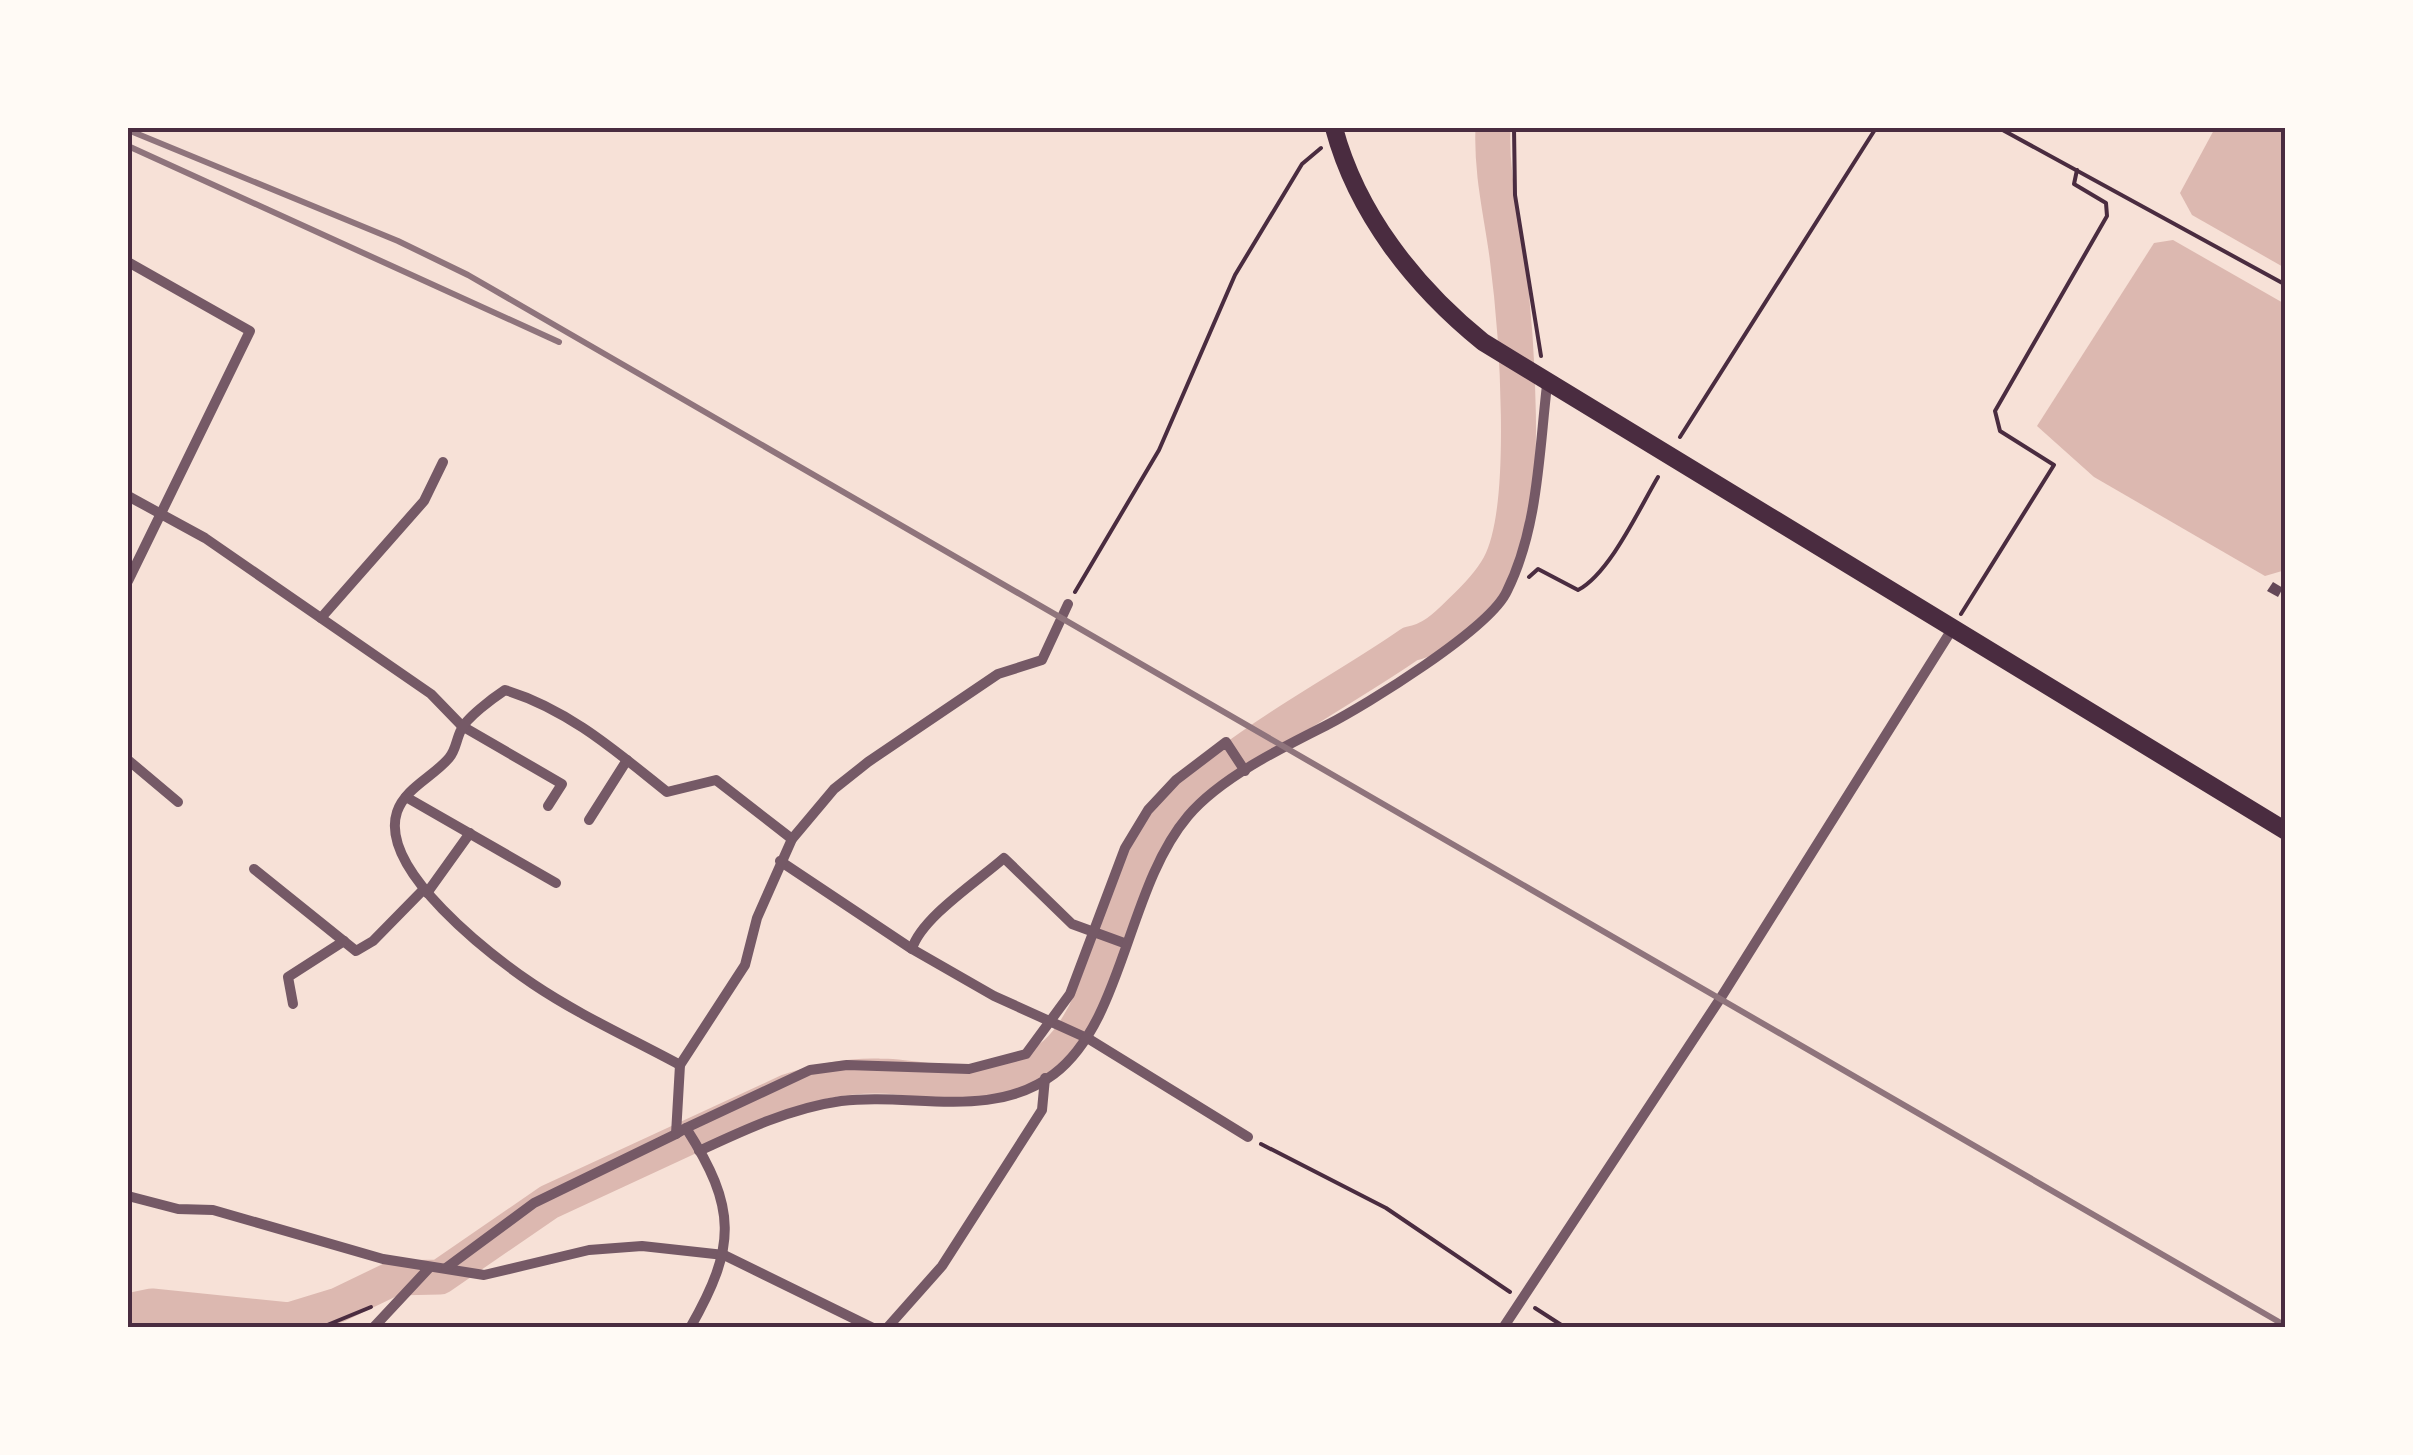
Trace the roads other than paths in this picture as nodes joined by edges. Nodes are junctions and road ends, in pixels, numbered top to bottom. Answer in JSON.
{"nodes":[{"id":1,"x":1335,"y":131,"type":"edge"},
{"id":2,"x":128,"y":262,"type":"edge"},
{"id":3,"x":1541,"y":381,"type":"junction"},
{"id":4,"x":443,"y":462,"type":"dead end"},
{"id":5,"x":128,"y":496,"type":"edge"},
{"id":6,"x":157,"y":515,"type":"junction"},
{"id":7,"x":128,"y":581,"type":"edge"},
{"id":8,"x":1068,"y":604,"type":"road end"},
{"id":9,"x":322,"y":618,"type":"junction"},
{"id":10,"x":1951,"y":631,"type":"junction"},
{"id":11,"x":462,"y":726,"type":"junction"},
{"id":12,"x":128,"y":760,"type":"edge"},
{"id":13,"x":627,"y":760,"type":"junction"},
{"id":14,"x":1245,"y":771,"type":"junction"},
{"id":15,"x":406,"y":797,"type":"junction"},
{"id":16,"x":178,"y":802,"type":"dead end"},
{"id":17,"x":548,"y":806,"type":"dead end"},
{"id":18,"x":588,"y":820,"type":"dead end"},
{"id":19,"x":2286,"y":831,"type":"edge"},
{"id":20,"x":470,"y":833,"type":"junction"},
{"id":21,"x":792,"y":838,"type":"junction"},
{"id":22,"x":780,"y":861,"type":"junction"},
{"id":23,"x":254,"y":869,"type":"dead end"},
{"id":24,"x":556,"y":883,"type":"dead end"},
{"id":25,"x":425,"y":891,"type":"junction"},
{"id":26,"x":1094,"y":933,"type":"junction"},
{"id":27,"x":344,"y":941,"type":"junction"},
{"id":28,"x":1124,"y":944,"type":"junction"},
{"id":29,"x":912,"y":949,"type":"junction"},
{"id":30,"x":293,"y":1004,"type":"dead end"},
{"id":31,"x":1056,"y":1025,"type":"junction"},
{"id":32,"x":1085,"y":1038,"type":"junction"},
{"id":33,"x":680,"y":1065,"type":"junction"},
{"id":34,"x":1046,"y":1078,"type":"junction"},
{"id":35,"x":684,"y":1132,"type":"junction"},
{"id":36,"x":1248,"y":1137,"type":"road end"},
{"id":37,"x":698,"y":1149,"type":"junction"},
{"id":38,"x":128,"y":1196,"type":"edge"},
{"id":39,"x":724,"y":1255,"type":"junction"},
{"id":40,"x":429,"y":1268,"type":"junction"},
{"id":41,"x":446,"y":1268,"type":"junction"},
{"id":42,"x":373,"y":1328,"type":"edge"},
{"id":43,"x":690,"y":1328,"type":"edge"},
{"id":44,"x":873,"y":1328,"type":"edge"},
{"id":45,"x":887,"y":1328,"type":"edge"},
{"id":46,"x":1503,"y":1328,"type":"edge"}],
"edges":[{"from":1,"to":3,"type":"main road"},
{"from":2,"to":6,"type":"street"},
{"from":3,"to":10,"type":"main road"},
{"from":3,"to":14,"type":"street"},
{"from":4,"to":9,"type":"street"},
{"from":5,"to":6,"type":"street"},
{"from":6,"to":7,"type":"street"},
{"from":6,"to":9,"type":"street"},
{"from":8,"to":21,"type":"street"},
{"from":9,"to":11,"type":"street"},
{"from":10,"to":19,"type":"main road"},
{"from":10,"to":46,"type":"street"},
{"from":11,"to":13,"type":"street"},
{"from":11,"to":15,"type":"street"},
{"from":11,"to":17,"type":"street"},
{"from":12,"to":16,"type":"street"},
{"from":13,"to":18,"type":"street"},
{"from":13,"to":21,"type":"street"},
{"from":14,"to":26,"type":"street"},
{"from":14,"to":28,"type":"street"},
{"from":15,"to":20,"type":"street"},
{"from":15,"to":25,"type":"street"},
{"from":20,"to":24,"type":"street"},
{"from":20,"to":25,"type":"street"},
{"from":21,"to":22,"type":"street"},
{"from":22,"to":29,"type":"street"},
{"from":22,"to":33,"type":"street"},
{"from":23,"to":27,"type":"street"},
{"from":25,"to":27,"type":"street"},
{"from":25,"to":33,"type":"street"},
{"from":26,"to":28,"type":"street"},
{"from":26,"to":29,"type":"street"},
{"from":26,"to":31,"type":"street"},
{"from":27,"to":30,"type":"street"},
{"from":28,"to":32,"type":"street"},
{"from":29,"to":31,"type":"street"},
{"from":31,"to":32,"type":"street"},
{"from":31,"to":35,"type":"street"},
{"from":32,"to":34,"type":"street"},
{"from":32,"to":36,"type":"street"},
{"from":33,"to":35,"type":"street"},
{"from":34,"to":37,"type":"street"},
{"from":34,"to":45,"type":"street"},
{"from":35,"to":37,"type":"street"},
{"from":35,"to":41,"type":"street"},
{"from":37,"to":39,"type":"street"},
{"from":38,"to":40,"type":"street"},
{"from":39,"to":41,"type":"street"},
{"from":39,"to":43,"type":"street"},
{"from":39,"to":44,"type":"street"},
{"from":40,"to":41,"type":"street"},
{"from":40,"to":42,"type":"street"}]}
